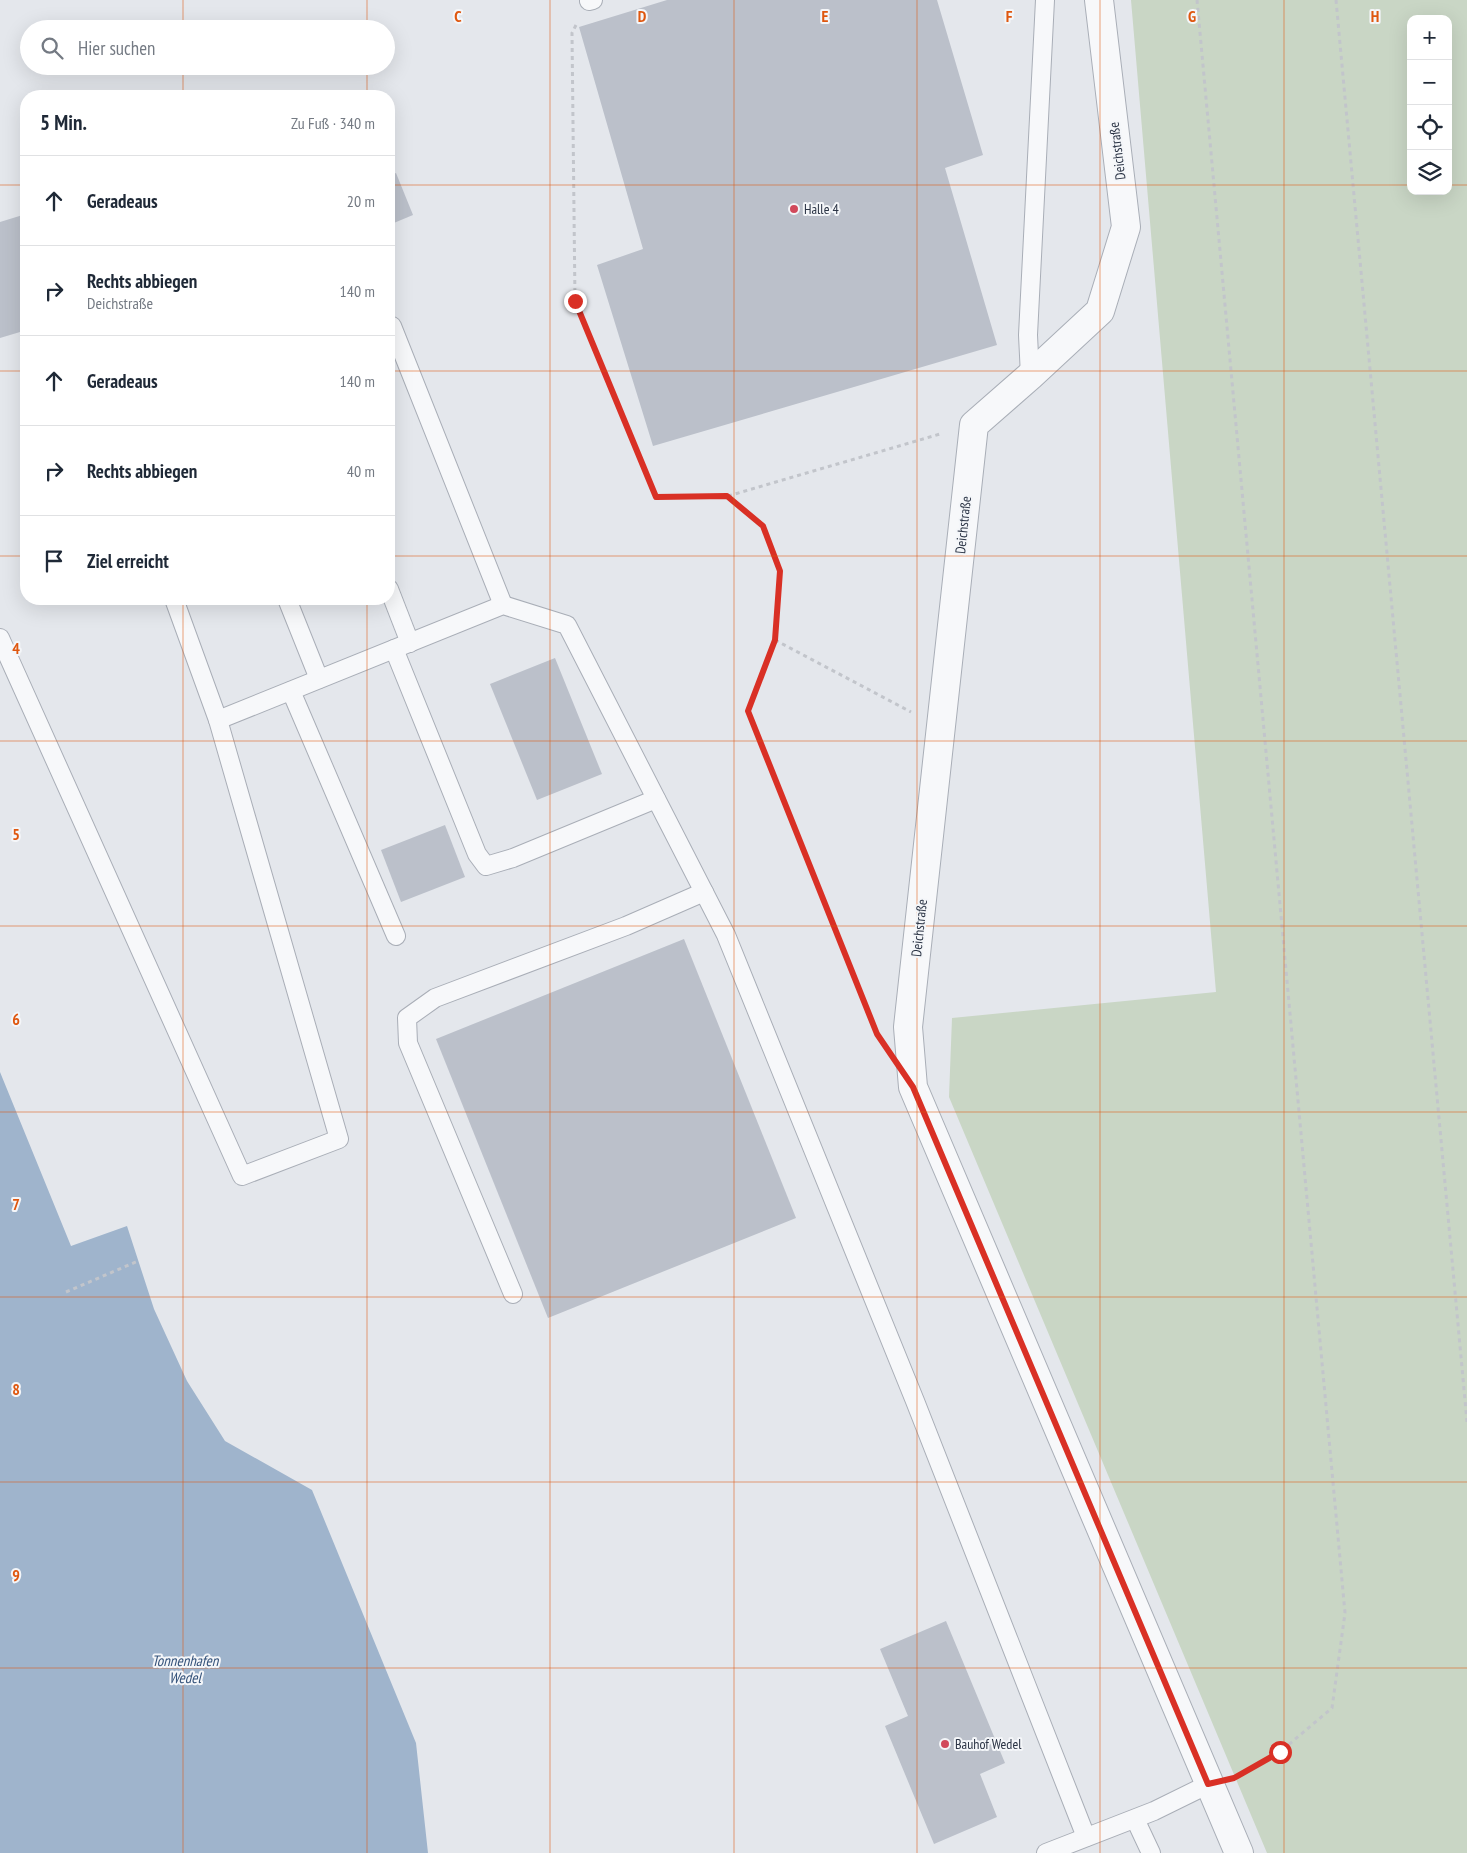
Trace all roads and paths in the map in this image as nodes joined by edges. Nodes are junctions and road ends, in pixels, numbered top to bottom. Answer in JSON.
{"nodes":[{"id":1,"x":1045,"y":0,"type":"edge"},
{"id":2,"x":1099,"y":0,"type":"edge"},
{"id":3,"x":1197,"y":0,"type":"edge"},
{"id":4,"x":1336,"y":0,"type":"edge"},
{"id":5,"x":591,"y":1,"type":"edge"},
{"id":6,"x":395,"y":334,"type":"edge"},
{"id":7,"x":1030,"y":376,"type":"junction"},
{"id":8,"x":974,"y":425,"type":"junction"},
{"id":9,"x":727,"y":496,"type":"junction"},
{"id":10,"x":176,"y":605,"type":"edge"},
{"id":11,"x":289,"y":605,"type":"edge"},
{"id":12,"x":393,"y":605,"type":"edge"},
{"id":13,"x":503,"y":605,"type":"junction"},
{"id":14,"x":0,"y":638,"type":"edge"},
{"id":15,"x":775,"y":640,"type":"junction"},
{"id":16,"x":402,"y":646,"type":"junction"},
{"id":17,"x":318,"y":680,"type":"junction"},
{"id":18,"x":291,"y":691,"type":"junction"},
{"id":19,"x":218,"y":720,"type":"junction"},
{"id":20,"x":942,"y":729,"type":"junction"},
{"id":21,"x":656,"y":799,"type":"junction"},
{"id":22,"x":704,"y":892,"type":"junction"},
{"id":23,"x":396,"y":936,"type":"dead end"},
{"id":24,"x":877,"y":1034,"type":"dead end"},
{"id":25,"x":138,"y":1261,"type":"dead end"},
{"id":26,"x":66,"y":1292,"type":"dead end"},
{"id":27,"x":513,"y":1294,"type":"dead end"},
{"id":28,"x":1467,"y":1422,"type":"edge"},
{"id":29,"x":1208,"y":1784,"type":"junction"},
{"id":30,"x":1135,"y":1819,"type":"junction"},
{"id":31,"x":1086,"y":1837,"type":"junction"},
{"id":32,"x":1046,"y":1853,"type":"edge"},
{"id":33,"x":1151,"y":1853,"type":"edge"},
{"id":34,"x":1239,"y":1853,"type":"edge"}],
"edges":[{"from":1,"to":7,"type":"lane"},
{"from":2,"to":7,"type":"street","name":"Deichstraße"},
{"from":3,"to":29,"type":"path"},
{"from":4,"to":28,"type":"path"},
{"from":5,"to":9,"type":"path"},
{"from":6,"to":13,"type":"lane"},
{"from":7,"to":8,"type":"street","name":"Deichstraße"},
{"from":8,"to":9,"type":"path"},
{"from":8,"to":20,"type":"street","name":"Deichstraße"},
{"from":9,"to":15,"type":"path"},
{"from":10,"to":19,"type":"lane"},
{"from":11,"to":17,"type":"lane"},
{"from":12,"to":16,"type":"lane"},
{"from":13,"to":16,"type":"lane"},
{"from":13,"to":21,"type":"lane"},
{"from":14,"to":19,"type":"lane"},
{"from":15,"to":20,"type":"path"},
{"from":15,"to":24,"type":"path"},
{"from":16,"to":17,"type":"lane"},
{"from":16,"to":21,"type":"lane"},
{"from":17,"to":18,"type":"lane"},
{"from":18,"to":19,"type":"lane"},
{"from":18,"to":23,"type":"lane"},
{"from":20,"to":29,"type":"street","name":"Deichstraße"},
{"from":21,"to":22,"type":"lane"},
{"from":22,"to":27,"type":"lane"},
{"from":22,"to":31,"type":"lane"},
{"from":25,"to":26,"type":"path"},
{"from":29,"to":30,"type":"lane"},
{"from":29,"to":34,"type":"street","name":"Deichstraße"},
{"from":30,"to":31,"type":"lane"},
{"from":30,"to":33,"type":"lane"},
{"from":31,"to":32,"type":"lane"}]}
